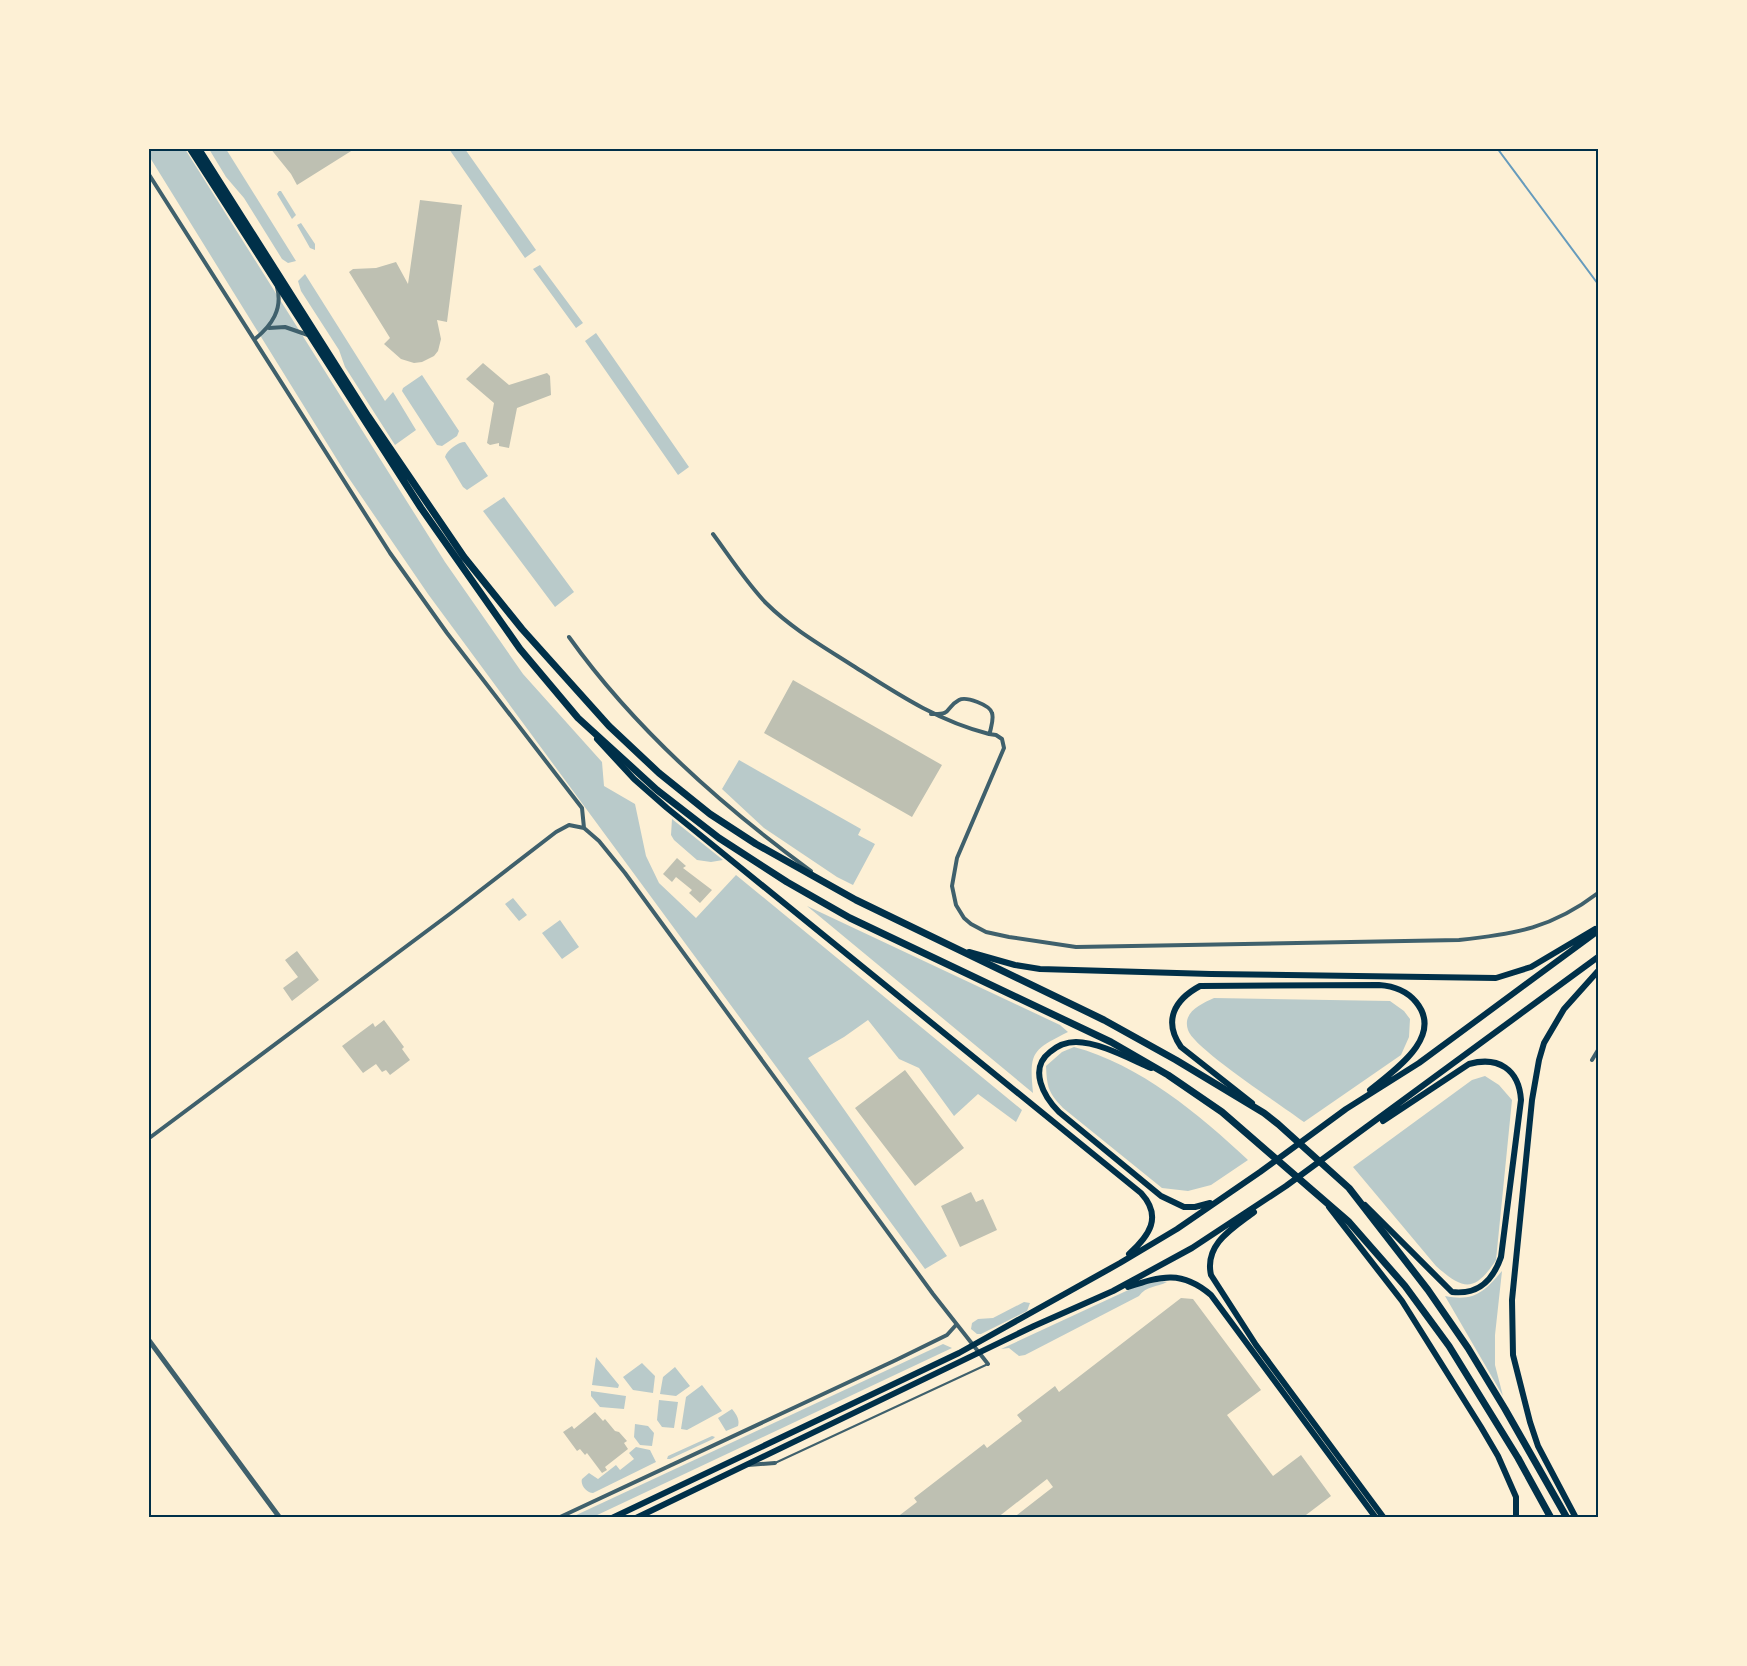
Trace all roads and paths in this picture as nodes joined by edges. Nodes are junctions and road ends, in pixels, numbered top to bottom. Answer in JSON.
{"nodes":[{"id":1,"x":190,"y":148,"type":"edge"},
{"id":2,"x":198,"y":148,"type":"edge"},
{"id":3,"x":148,"y":173,"type":"edge"},
{"id":4,"x":275,"y":280,"type":"junction"},
{"id":5,"x":269,"y":328,"type":"junction"},
{"id":6,"x":312,"y":337,"type":"junction"},
{"id":7,"x":255,"y":339,"type":"junction"},
{"id":8,"x":713,"y":534,"type":"dead end"},
{"id":9,"x":569,"y":637,"type":"dead end"},
{"id":10,"x":931,"y":714,"type":"junction"},
{"id":11,"x":578,"y":718,"type":"junction"},
{"id":12,"x":989,"y":735,"type":"junction"},
{"id":13,"x":584,"y":828,"type":"junction"},
{"id":14,"x":833,"y":888,"type":"junction"},
{"id":15,"x":1599,"y":893,"type":"edge"},
{"id":16,"x":1599,"y":930,"type":"edge"},
{"id":17,"x":948,"y":945,"type":"junction"},
{"id":18,"x":1599,"y":957,"type":"edge"},
{"id":19,"x":1599,"y":971,"type":"edge"},
{"id":20,"x":1599,"y":1050,"type":"edge"},
{"id":21,"x":1592,"y":1060,"type":"dead end"},
{"id":22,"x":1168,"y":1075,"type":"junction"},
{"id":23,"x":1346,"y":1109,"type":"junction"},
{"id":24,"x":1264,"y":1113,"type":"junction"},
{"id":25,"x":148,"y":1139,"type":"edge"},
{"id":26,"x":1339,"y":1148,"type":"junction"},
{"id":27,"x":1286,"y":1186,"type":"junction"},
{"id":28,"x":1349,"y":1188,"type":"junction"},
{"id":29,"x":1225,"y":1196,"type":"junction"},
{"id":30,"x":1323,"y":1200,"type":"junction"},
{"id":31,"x":1120,"y":1263,"type":"junction"},
{"id":32,"x":1113,"y":1292,"type":"junction"},
{"id":33,"x":957,"y":1325,"type":"junction"},
{"id":34,"x":148,"y":1339,"type":"edge"},
{"id":35,"x":973,"y":1345,"type":"junction"},
{"id":36,"x":979,"y":1353,"type":"junction"},
{"id":37,"x":988,"y":1364,"type":"joint"},
{"id":38,"x":775,"y":1463,"type":"joint"},
{"id":39,"x":745,"y":1466,"type":"junction"},
{"id":40,"x":280,"y":1518,"type":"edge"},
{"id":41,"x":558,"y":1518,"type":"edge"},
{"id":42,"x":612,"y":1518,"type":"edge"},
{"id":43,"x":636,"y":1518,"type":"edge"},
{"id":44,"x":1376,"y":1518,"type":"edge"},
{"id":45,"x":1384,"y":1518,"type":"edge"},
{"id":46,"x":1516,"y":1518,"type":"edge"},
{"id":47,"x":1551,"y":1518,"type":"edge"},
{"id":48,"x":1567,"y":1518,"type":"edge"},
{"id":49,"x":1576,"y":1518,"type":"edge"}],
"edges":[{"from":1,"to":4,"type":"highway"},
{"from":2,"to":14,"type":"highway"},
{"from":3,"to":7,"type":"street"},
{"from":4,"to":5,"type":"street"},
{"from":4,"to":6,"type":"highway"},
{"from":5,"to":6,"type":"street"},
{"from":5,"to":7,"type":"street"},
{"from":6,"to":11,"type":"highway"},
{"from":7,"to":13,"type":"street"},
{"from":8,"to":10,"type":"street"},
{"from":9,"to":14,"type":"street"},
{"from":10,"to":12,"type":"street"},
{"from":10,"to":12,"type":"street"},
{"from":11,"to":22,"type":"highway"},
{"from":11,"to":31,"type":"main road"},
{"from":12,"to":15,"type":"street"},
{"from":13,"to":25,"type":"street"},
{"from":13,"to":33,"type":"street"},
{"from":14,"to":17,"type":"highway"},
{"from":16,"to":17,"type":"main road"},
{"from":16,"to":23,"type":"main road"},
{"from":17,"to":24,"type":"highway"},
{"from":18,"to":26,"type":"main road"},
{"from":19,"to":49,"type":"main road"},
{"from":20,"to":21,"type":"street"},
{"from":22,"to":29,"type":"main road"},
{"from":22,"to":30,"type":"highway"},
{"from":23,"to":24,"type":"main road"},
{"from":23,"to":29,"type":"main road"},
{"from":24,"to":28,"type":"highway"},
{"from":26,"to":27,"type":"main road"},
{"from":26,"to":28,"type":"main road"},
{"from":27,"to":32,"type":"main road"},
{"from":27,"to":45,"type":"main road"},
{"from":28,"to":48,"type":"highway"},
{"from":29,"to":31,"type":"main road"},
{"from":30,"to":46,"type":"main road"},
{"from":30,"to":47,"type":"highway"},
{"from":31,"to":35,"type":"main road"},
{"from":32,"to":36,"type":"main road"},
{"from":32,"to":44,"type":"main road"},
{"from":33,"to":35,"type":"street"},
{"from":33,"to":41,"type":"street"},
{"from":34,"to":40,"type":"street"},
{"from":35,"to":36,"type":"street"},
{"from":35,"to":42,"type":"main road"},
{"from":36,"to":37,"type":"street"},
{"from":36,"to":39,"type":"main road"},
{"from":37,"to":38,"type":"lane"},
{"from":38,"to":39,"type":"street"},
{"from":39,"to":43,"type":"main road"}]}
